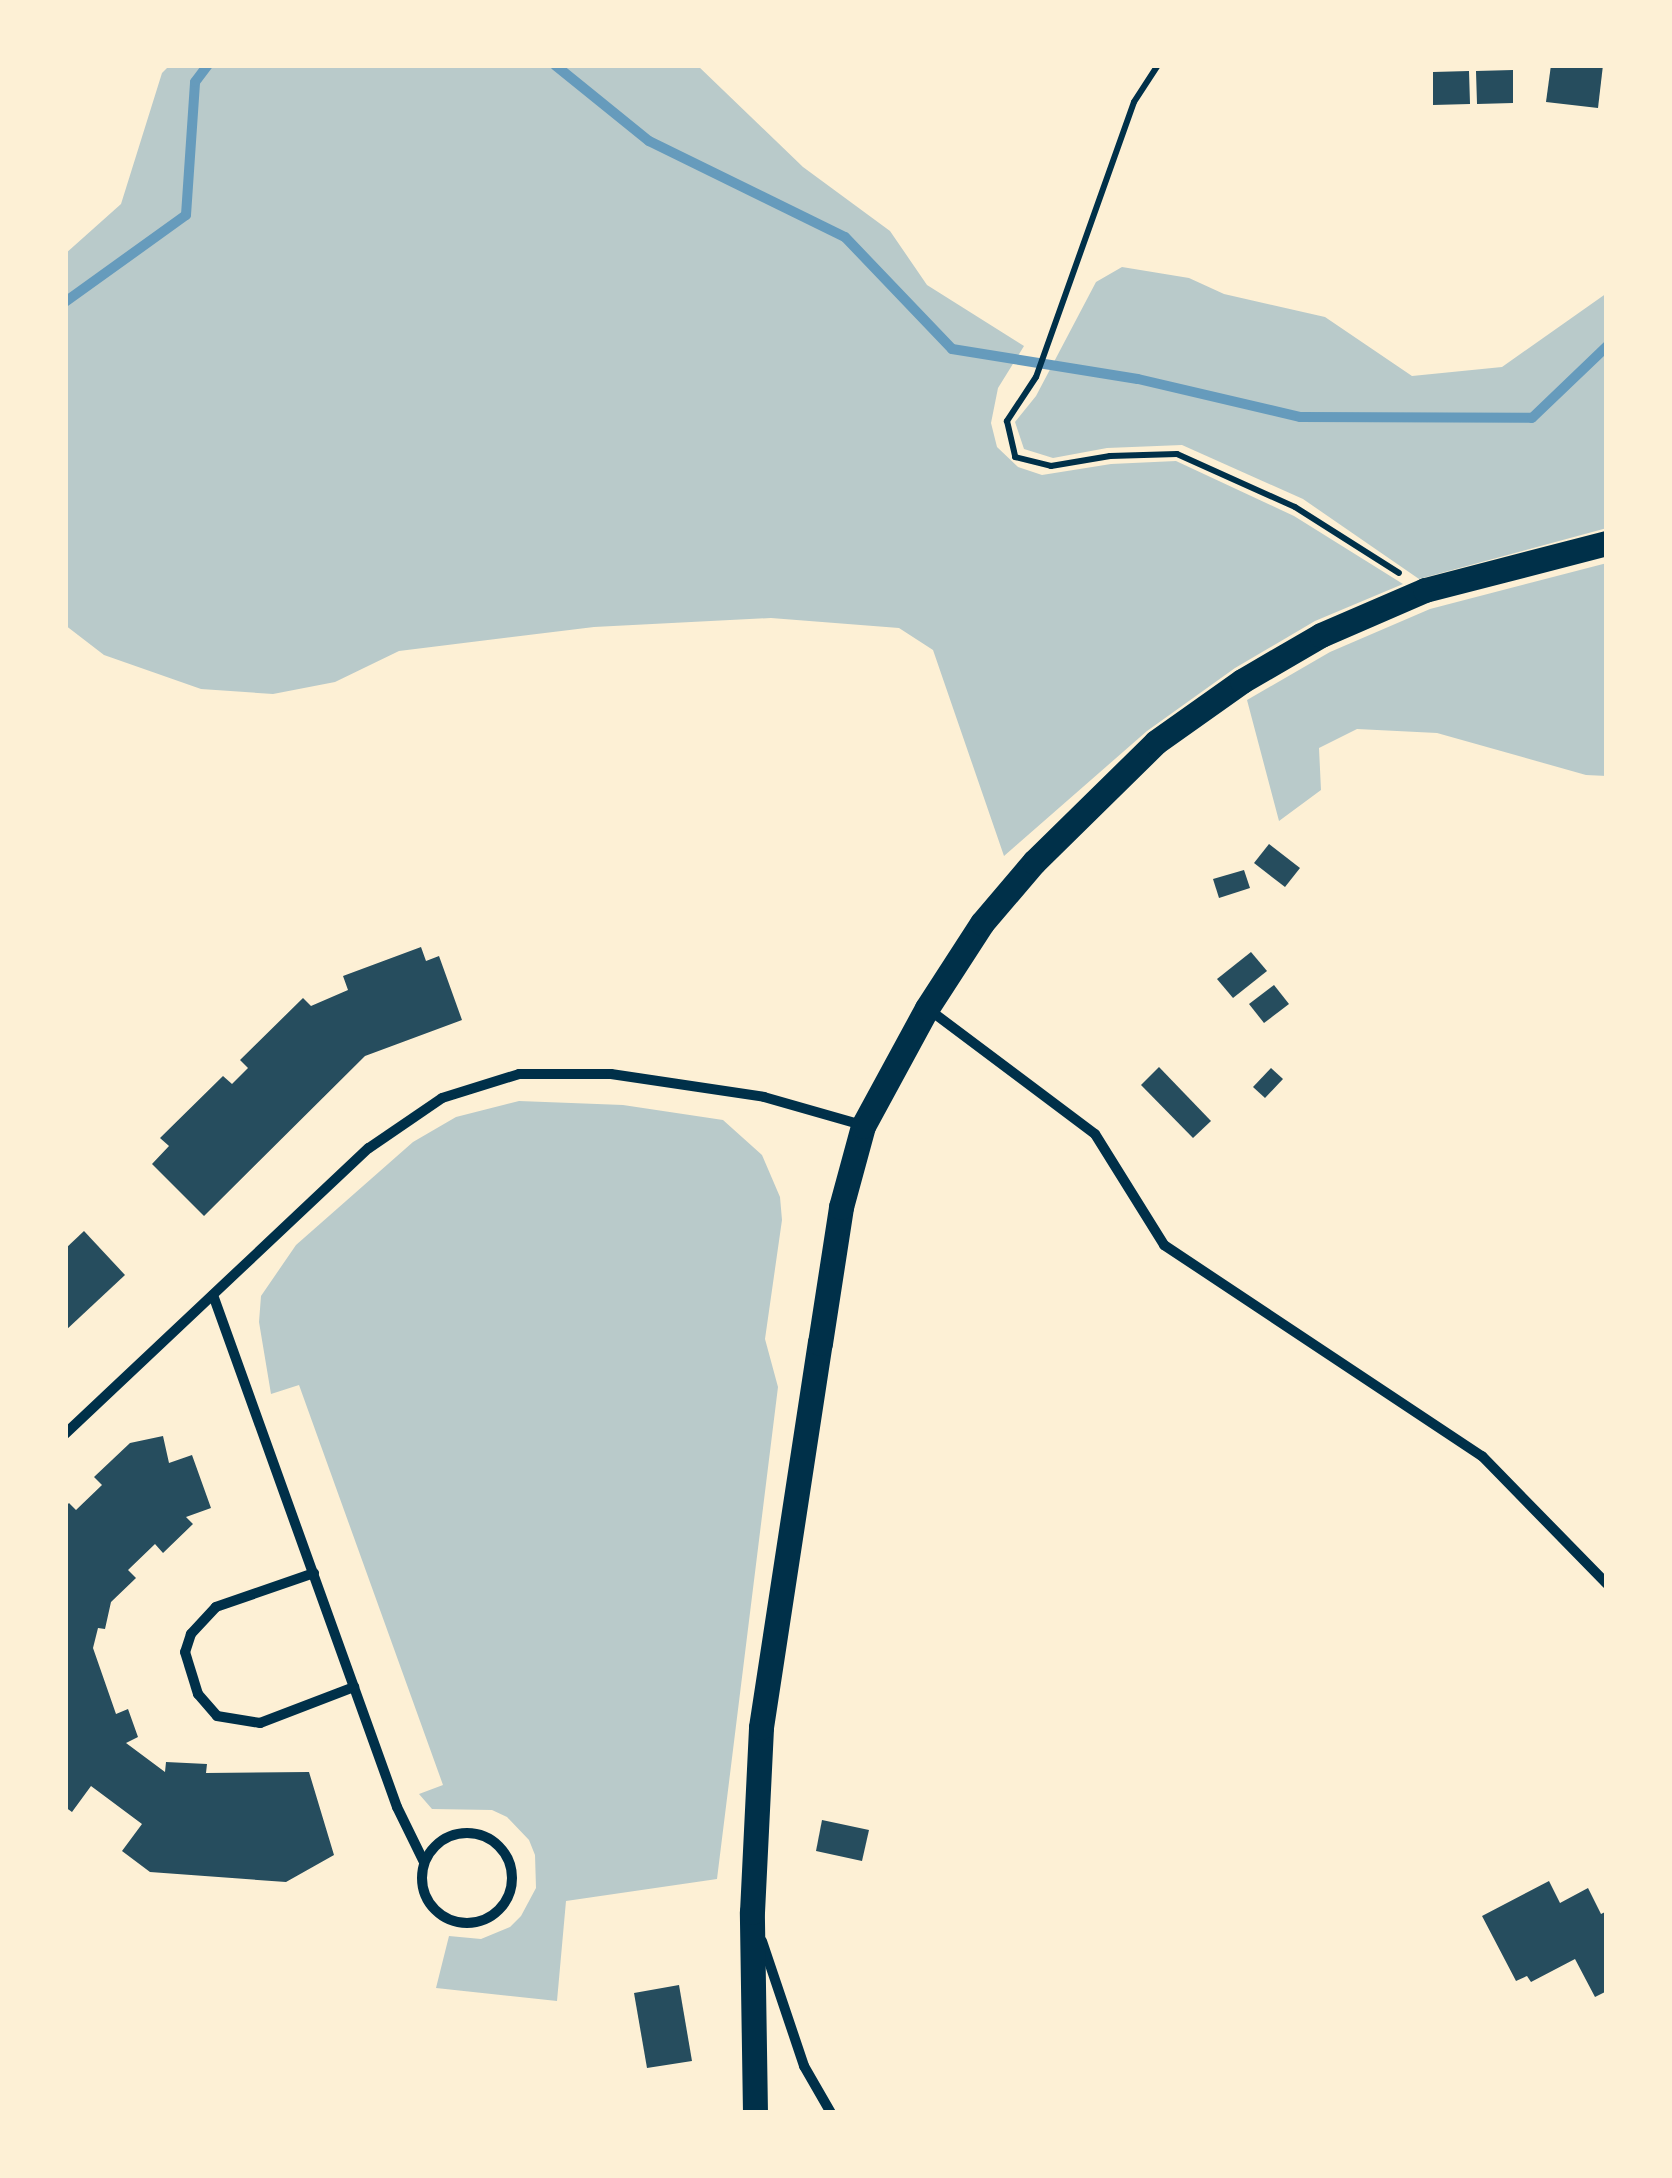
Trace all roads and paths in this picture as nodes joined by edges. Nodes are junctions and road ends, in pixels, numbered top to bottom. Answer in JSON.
{"nodes":[{"id":1,"x":1158,"y":65,"type":"edge"},
{"id":2,"x":1607,"y":543,"type":"edge"},
{"id":3,"x":1425,"y":590,"type":"junction"},
{"id":4,"x":926,"y":1008,"type":"junction"},
{"id":5,"x":863,"y":1126,"type":"junction"},
{"id":6,"x":213,"y":1295,"type":"junction"},
{"id":7,"x":65,"y":1434,"type":"edge"},
{"id":8,"x":314,"y":1573,"type":"junction"},
{"id":9,"x":1607,"y":1584,"type":"edge"},
{"id":10,"x":354,"y":1687,"type":"junction"},
{"id":11,"x":424,"y":1862,"type":"junction"},
{"id":12,"x":752,"y":1912,"type":"junction"},
{"id":13,"x":755,"y":2101,"type":"edge"},
{"id":14,"x":831,"y":2113,"type":"edge"}],
"edges":[{"from":1,"to":3,"type":"path"},
{"from":2,"to":3,"type":"main road"},
{"from":3,"to":4,"type":"main road"},
{"from":4,"to":5,"type":"main road"},
{"from":4,"to":9,"type":"street"},
{"from":5,"to":6,"type":"street"},
{"from":5,"to":12,"type":"main road"},
{"from":6,"to":7,"type":"street"},
{"from":6,"to":8,"type":"street"},
{"from":8,"to":10,"type":"street"},
{"from":8,"to":10,"type":"street"},
{"from":10,"to":11,"type":"street"},
{"from":11,"to":11,"type":"street"},
{"from":12,"to":13,"type":"main road"},
{"from":12,"to":14,"type":"street"}]}
